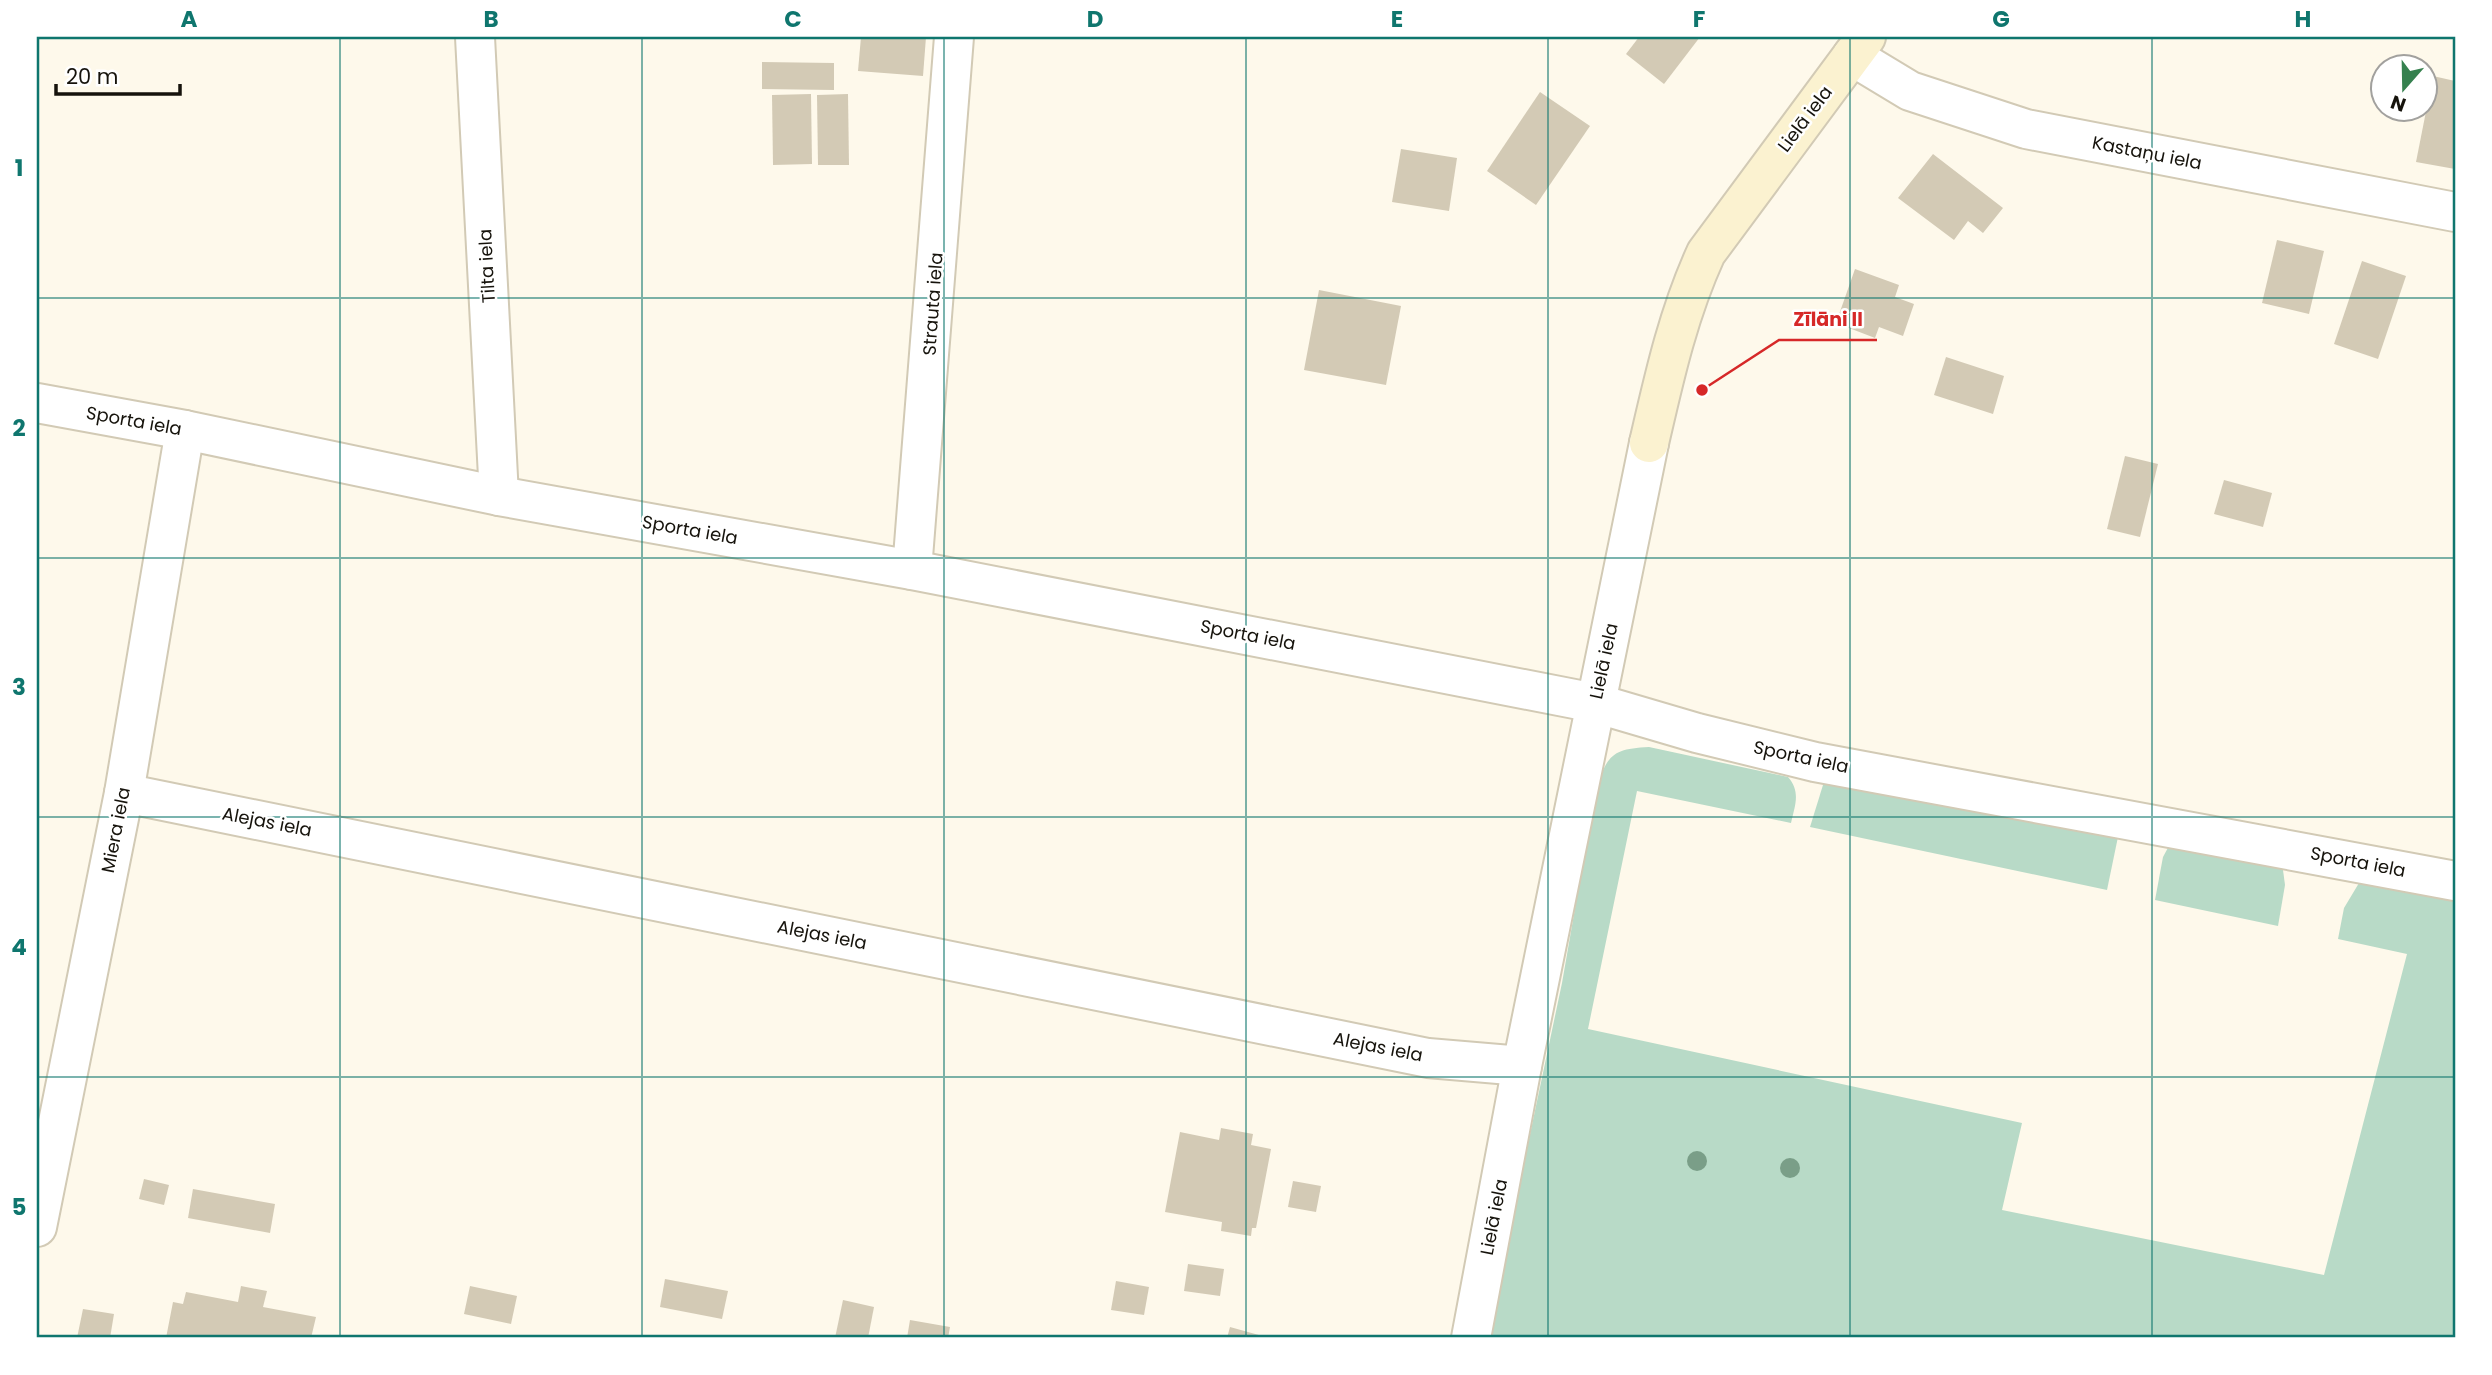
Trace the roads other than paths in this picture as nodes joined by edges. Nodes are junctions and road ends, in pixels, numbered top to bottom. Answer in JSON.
{"nodes":[{"id":1,"x":475,"y":37,"type":"edge"},
{"id":2,"x":954,"y":37,"type":"edge"},
{"id":3,"x":1859,"y":46,"type":"edge"},
{"id":4,"x":2455,"y":212,"type":"edge"},
{"id":5,"x":37,"y":403,"type":"edge"},
{"id":6,"x":185,"y":430,"type":"junction"},
{"id":7,"x":499,"y":496,"type":"junction"},
{"id":8,"x":912,"y":570,"type":"junction"},
{"id":9,"x":1595,"y":703,"type":"junction"},
{"id":10,"x":124,"y":793,"type":"junction"},
{"id":11,"x":2454,"y":880,"type":"edge"},
{"id":12,"x":1522,"y":1066,"type":"junction"},
{"id":13,"x":37,"y":1227,"type":"edge"},
{"id":14,"x":1471,"y":1338,"type":"edge"}],
"edges":[{"from":1,"to":7,"type":"street","name":"Tilta iela"},
{"from":2,"to":8,"type":"street","name":"Strauta iela"},
{"from":3,"to":4,"type":"street","name":"Kastaņu iela"},
{"from":3,"to":9,"type":"street","name":"Lielā iela"},
{"from":5,"to":6,"type":"street","name":"Sporta iela"},
{"from":6,"to":7,"type":"street","name":"Sporta iela"},
{"from":6,"to":10,"type":"street","name":"Miera iela"},
{"from":7,"to":8,"type":"street","name":"Sporta iela"},
{"from":8,"to":9,"type":"street","name":"Sporta iela"},
{"from":9,"to":11,"type":"street","name":"Sporta iela"},
{"from":9,"to":12,"type":"street","name":"Lielā iela"},
{"from":10,"to":12,"type":"street","name":"Alejas iela"},
{"from":10,"to":13,"type":"street","name":"Miera iela"},
{"from":12,"to":14,"type":"street","name":"Lielā iela"}]}
